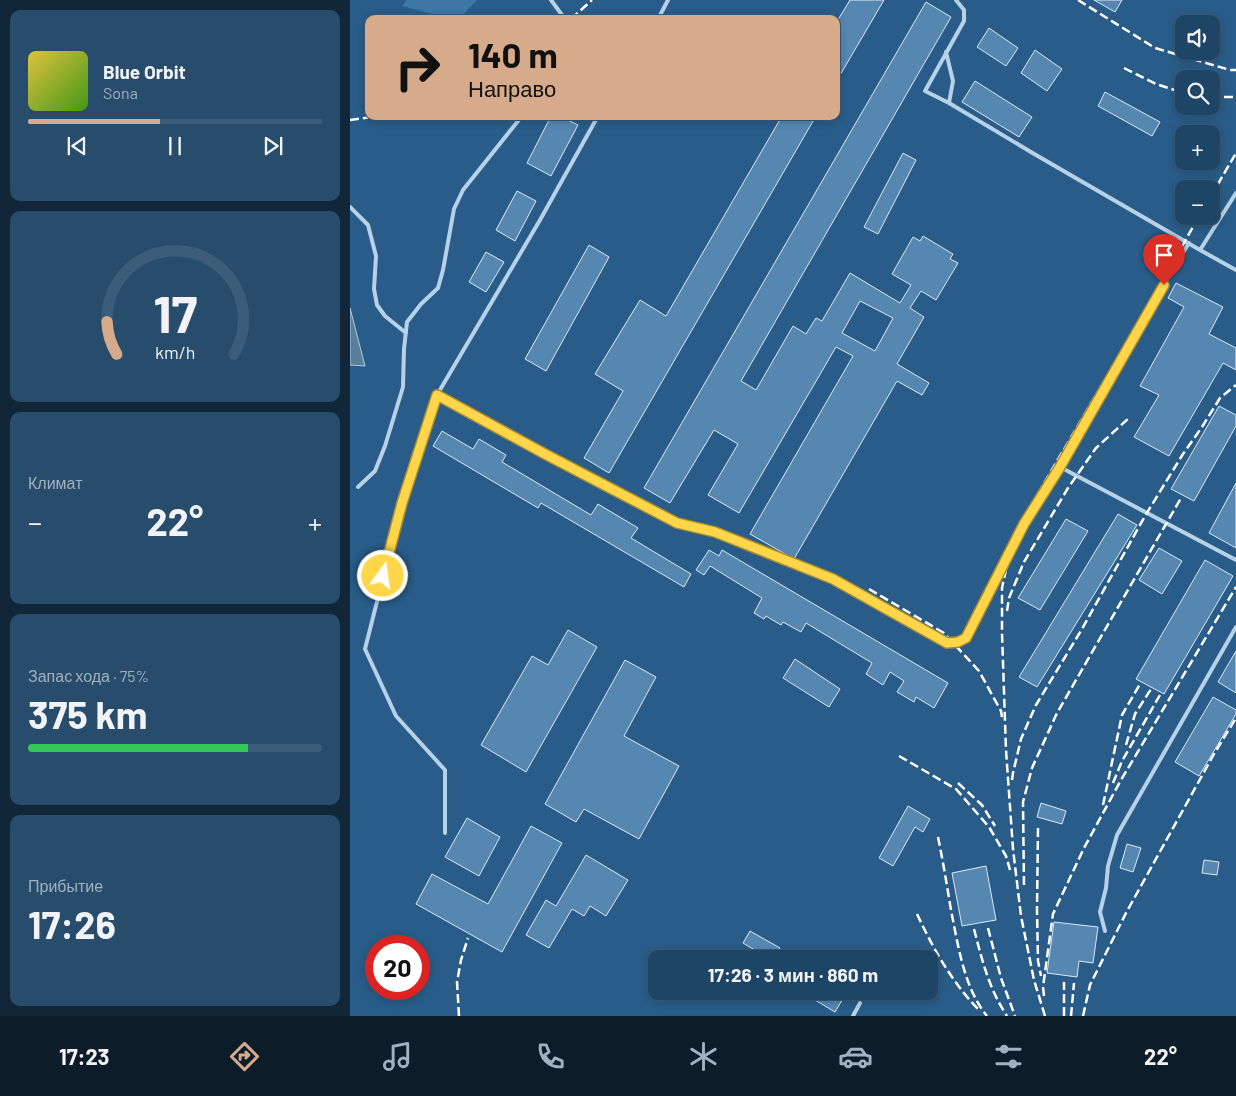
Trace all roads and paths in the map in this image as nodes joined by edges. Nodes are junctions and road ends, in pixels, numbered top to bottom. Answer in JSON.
{"nodes":[{"id":1,"x":551,"y":0,"type":"edge"},
{"id":2,"x":668,"y":0,"type":"edge"},
{"id":3,"x":956,"y":0,"type":"edge"},
{"id":4,"x":562,"y":15,"type":"edge"},
{"id":5,"x":660,"y":15,"type":"edge"},
{"id":6,"x":946,"y":52,"type":"junction"},
{"id":7,"x":949,"y":103,"type":"junction"},
{"id":8,"x":519,"y":120,"type":"edge"},
{"id":9,"x":596,"y":120,"type":"edge"},
{"id":10,"x":1236,"y":193,"type":"edge"},
{"id":11,"x":350,"y":207,"type":"edge"},
{"id":12,"x":1189,"y":242,"type":"junction"},
{"id":13,"x":1200,"y":250,"type":"junction"},
{"id":14,"x":1236,"y":270,"type":"edge"},
{"id":15,"x":406,"y":333,"type":"junction"},
{"id":16,"x":437,"y":395,"type":"junction"},
{"id":17,"x":1060,"y":467,"type":"junction"},
{"id":18,"x":358,"y":487,"type":"dead end"},
{"id":19,"x":1236,"y":560,"type":"edge"},
{"id":20,"x":1236,"y":627,"type":"edge"},
{"id":21,"x":445,"y":833,"type":"dead end"},
{"id":22,"x":1106,"y":931,"type":"dead end"},
{"id":23,"x":860,"y":1003,"type":"dead end"},
{"id":24,"x":853,"y":1016,"type":"edge"}],
"edges":[{"from":1,"to":4,"type":"lane"},
{"from":2,"to":5,"type":"lane"},
{"from":3,"to":6,"type":"lane"},
{"from":6,"to":7,"type":"lane"},
{"from":6,"to":7,"type":"lane"},
{"from":7,"to":12,"type":"lane"},
{"from":8,"to":15,"type":"lane"},
{"from":9,"to":16,"type":"lane"},
{"from":10,"to":13,"type":"lane"},
{"from":11,"to":15,"type":"lane"},
{"from":12,"to":13,"type":"lane"},
{"from":12,"to":17,"type":"lane"},
{"from":13,"to":14,"type":"lane"},
{"from":15,"to":18,"type":"lane"},
{"from":16,"to":17,"type":"lane"},
{"from":16,"to":21,"type":"lane"},
{"from":17,"to":19,"type":"lane"},
{"from":20,"to":22,"type":"lane"},
{"from":23,"to":24,"type":"lane"}]}
